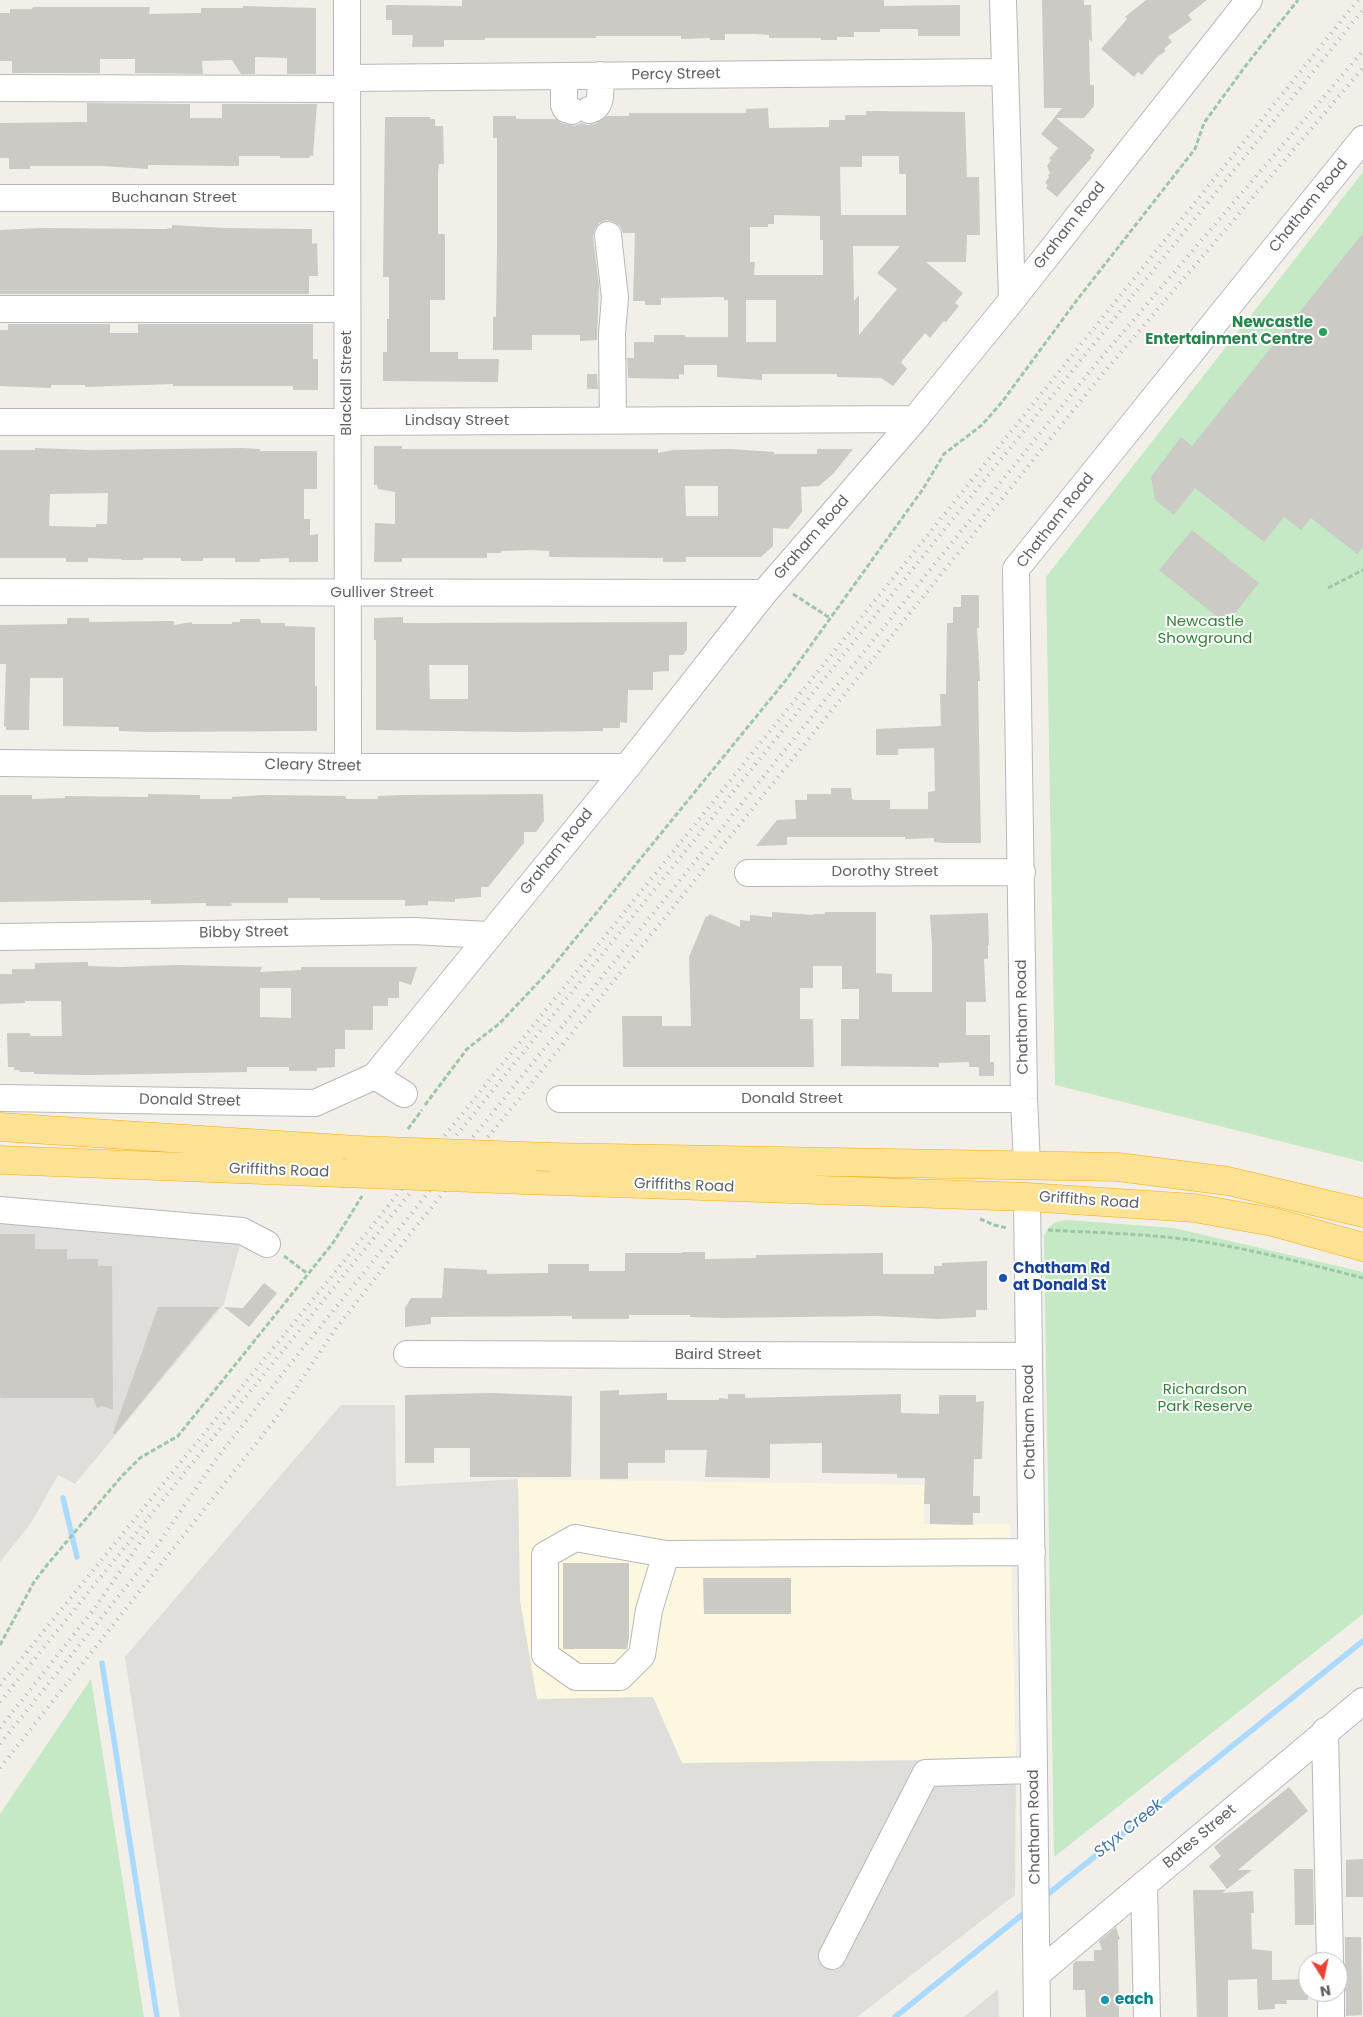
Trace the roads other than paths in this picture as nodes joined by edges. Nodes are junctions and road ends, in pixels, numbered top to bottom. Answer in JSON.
{"nodes":[{"id":1,"x":347,"y":0,"type":"edge"},
{"id":2,"x":1003,"y":0,"type":"edge"},
{"id":3,"x":1249,"y":0,"type":"edge"},
{"id":4,"x":1004,"y":72,"type":"junction"},
{"id":5,"x":564,"y":76,"type":"junction"},
{"id":6,"x":600,"y":76,"type":"junction"},
{"id":7,"x":347,"y":83,"type":"junction"},
{"id":8,"x":0,"y":88,"type":"edge"},
{"id":9,"x":1363,"y":139,"type":"edge"},
{"id":10,"x":0,"y":198,"type":"edge"},
{"id":11,"x":347,"y":198,"type":"junction"},
{"id":12,"x":608,"y":235,"type":"dead end"},
{"id":13,"x":1012,"y":300,"type":"junction"},
{"id":14,"x":0,"y":308,"type":"edge"},
{"id":15,"x":347,"y":309,"type":"junction"},
{"id":16,"x":915,"y":419,"type":"junction"},
{"id":17,"x":613,"y":420,"type":"junction"},
{"id":18,"x":0,"y":422,"type":"edge"},
{"id":19,"x":347,"y":422,"type":"junction"},
{"id":20,"x":0,"y":592,"type":"edge"},
{"id":21,"x":348,"y":593,"type":"junction"},
{"id":22,"x":764,"y":593,"type":"junction"},
{"id":23,"x":0,"y":763,"type":"edge"},
{"id":24,"x":348,"y":767,"type":"junction"},
{"id":25,"x":627,"y":767,"type":"junction"},
{"id":26,"x":1022,"y":872,"type":"junction"},
{"id":27,"x":748,"y":873,"type":"dead end"},
{"id":28,"x":488,"y":935,"type":"junction"},
{"id":29,"x":0,"y":937,"type":"edge"},
{"id":30,"x":375,"y":1076,"type":"junction"},
{"id":31,"x":404,"y":1094,"type":"dead end"},
{"id":32,"x":0,"y":1098,"type":"edge"},
{"id":33,"x":560,"y":1099,"type":"dead end"},
{"id":34,"x":1024,"y":1099,"type":"junction"},
{"id":35,"x":0,"y":1127,"type":"edge"},
{"id":36,"x":0,"y":1160,"type":"edge"},
{"id":37,"x":1027,"y":1164,"type":"junction"},
{"id":38,"x":1028,"y":1197,"type":"junction"},
{"id":39,"x":0,"y":1210,"type":"edge"},
{"id":40,"x":1363,"y":1213,"type":"edge"},
{"id":41,"x":267,"y":1244,"type":"road end"},
{"id":42,"x":1363,"y":1247,"type":"edge"},
{"id":43,"x":407,"y":1354,"type":"dead end"},
{"id":44,"x":1029,"y":1356,"type":"junction"},
{"id":45,"x":1032,"y":1552,"type":"junction"},
{"id":46,"x":666,"y":1554,"type":"junction"},
{"id":47,"x":1363,"y":1701,"type":"edge"},
{"id":48,"x":1325,"y":1731,"type":"junction"},
{"id":49,"x":1034,"y":1770,"type":"junction"},
{"id":50,"x":1144,"y":1884,"type":"junction"},
{"id":51,"x":1330,"y":1952,"type":"edge"},
{"id":52,"x":832,"y":1956,"type":"dead end"},
{"id":53,"x":1037,"y":1964,"type":"junction"},
{"id":54,"x":1331,"y":2002,"type":"edge"},
{"id":55,"x":1037,"y":2017,"type":"edge"},
{"id":56,"x":1148,"y":2017,"type":"edge"},
{"id":57,"x":1331,"y":2017,"type":"edge"}],
"edges":[{"from":1,"to":7,"type":"street","name":"Blackall Street"},
{"from":2,"to":4,"type":"street"},
{"from":3,"to":13,"type":"street","name":"Graham Road"},
{"from":4,"to":6,"type":"street","name":"Percy Street"},
{"from":4,"to":13,"type":"street"},
{"from":5,"to":6,"type":"street","name":"Percy Street"},
{"from":5,"to":6,"type":"street"},
{"from":5,"to":7,"type":"street","name":"Percy Street"},
{"from":7,"to":8,"type":"street","name":"Percy Street"},
{"from":7,"to":11,"type":"street","name":"Blackall Street"},
{"from":9,"to":26,"type":"street","name":"Chatham Road"},
{"from":10,"to":11,"type":"street","name":"Buchanan Street"},
{"from":11,"to":15,"type":"street","name":"Blackall Street"},
{"from":12,"to":17,"type":"street"},
{"from":13,"to":16,"type":"street","name":"Graham Road"},
{"from":14,"to":15,"type":"street"},
{"from":15,"to":19,"type":"street","name":"Blackall Street"},
{"from":16,"to":17,"type":"street","name":"Lindsay Street"},
{"from":16,"to":22,"type":"street","name":"Graham Road"},
{"from":17,"to":19,"type":"street","name":"Lindsay Street"},
{"from":18,"to":19,"type":"street","name":"Lindsay Street"},
{"from":19,"to":21,"type":"street","name":"Blackall Street"},
{"from":20,"to":21,"type":"street","name":"Gulliver Street"},
{"from":21,"to":22,"type":"street","name":"Gulliver Street"},
{"from":21,"to":24,"type":"street","name":"Blackall Street"},
{"from":22,"to":25,"type":"street","name":"Graham Road"},
{"from":23,"to":24,"type":"street","name":"Cleary Street"},
{"from":24,"to":25,"type":"street","name":"Cleary Street"},
{"from":25,"to":28,"type":"street","name":"Graham Road"},
{"from":26,"to":27,"type":"street","name":"Dorothy Street"},
{"from":26,"to":34,"type":"street","name":"Chatham Road"},
{"from":28,"to":29,"type":"street","name":"Bibby Street"},
{"from":28,"to":30,"type":"street","name":"Graham Road"},
{"from":30,"to":31,"type":"street"},
{"from":30,"to":32,"type":"street","name":"Donald Street"},
{"from":33,"to":34,"type":"street","name":"Donald Street"},
{"from":34,"to":37,"type":"street","name":"Chatham Road"},
{"from":35,"to":37,"type":"highway","name":"Griffiths Road","bridge":true},
{"from":36,"to":38,"type":"highway","name":"Griffiths Road","bridge":true},
{"from":37,"to":38,"type":"highway","name":"Chatham Road"},
{"from":37,"to":40,"type":"highway","name":"Griffiths Road"},
{"from":38,"to":42,"type":"highway","name":"Griffiths Road"},
{"from":38,"to":44,"type":"street","name":"Chatham Road"},
{"from":39,"to":41,"type":"street"},
{"from":43,"to":44,"type":"street","name":"Baird Street"},
{"from":44,"to":45,"type":"street","name":"Chatham Road"},
{"from":45,"to":46,"type":"street"},
{"from":45,"to":49,"type":"street","name":"Chatham Road"},
{"from":46,"to":46,"type":"street"},
{"from":47,"to":48,"type":"street","name":"Bates Street"},
{"from":48,"to":50,"type":"street","name":"Bates Street"},
{"from":48,"to":51,"type":"street"},
{"from":49,"to":52,"type":"street"},
{"from":49,"to":53,"type":"street","name":"Chatham Road"},
{"from":50,"to":53,"type":"street","name":"Bates Street"},
{"from":50,"to":56,"type":"street"},
{"from":53,"to":55,"type":"street","name":"Chatham Road"},
{"from":54,"to":57,"type":"street"}]}
